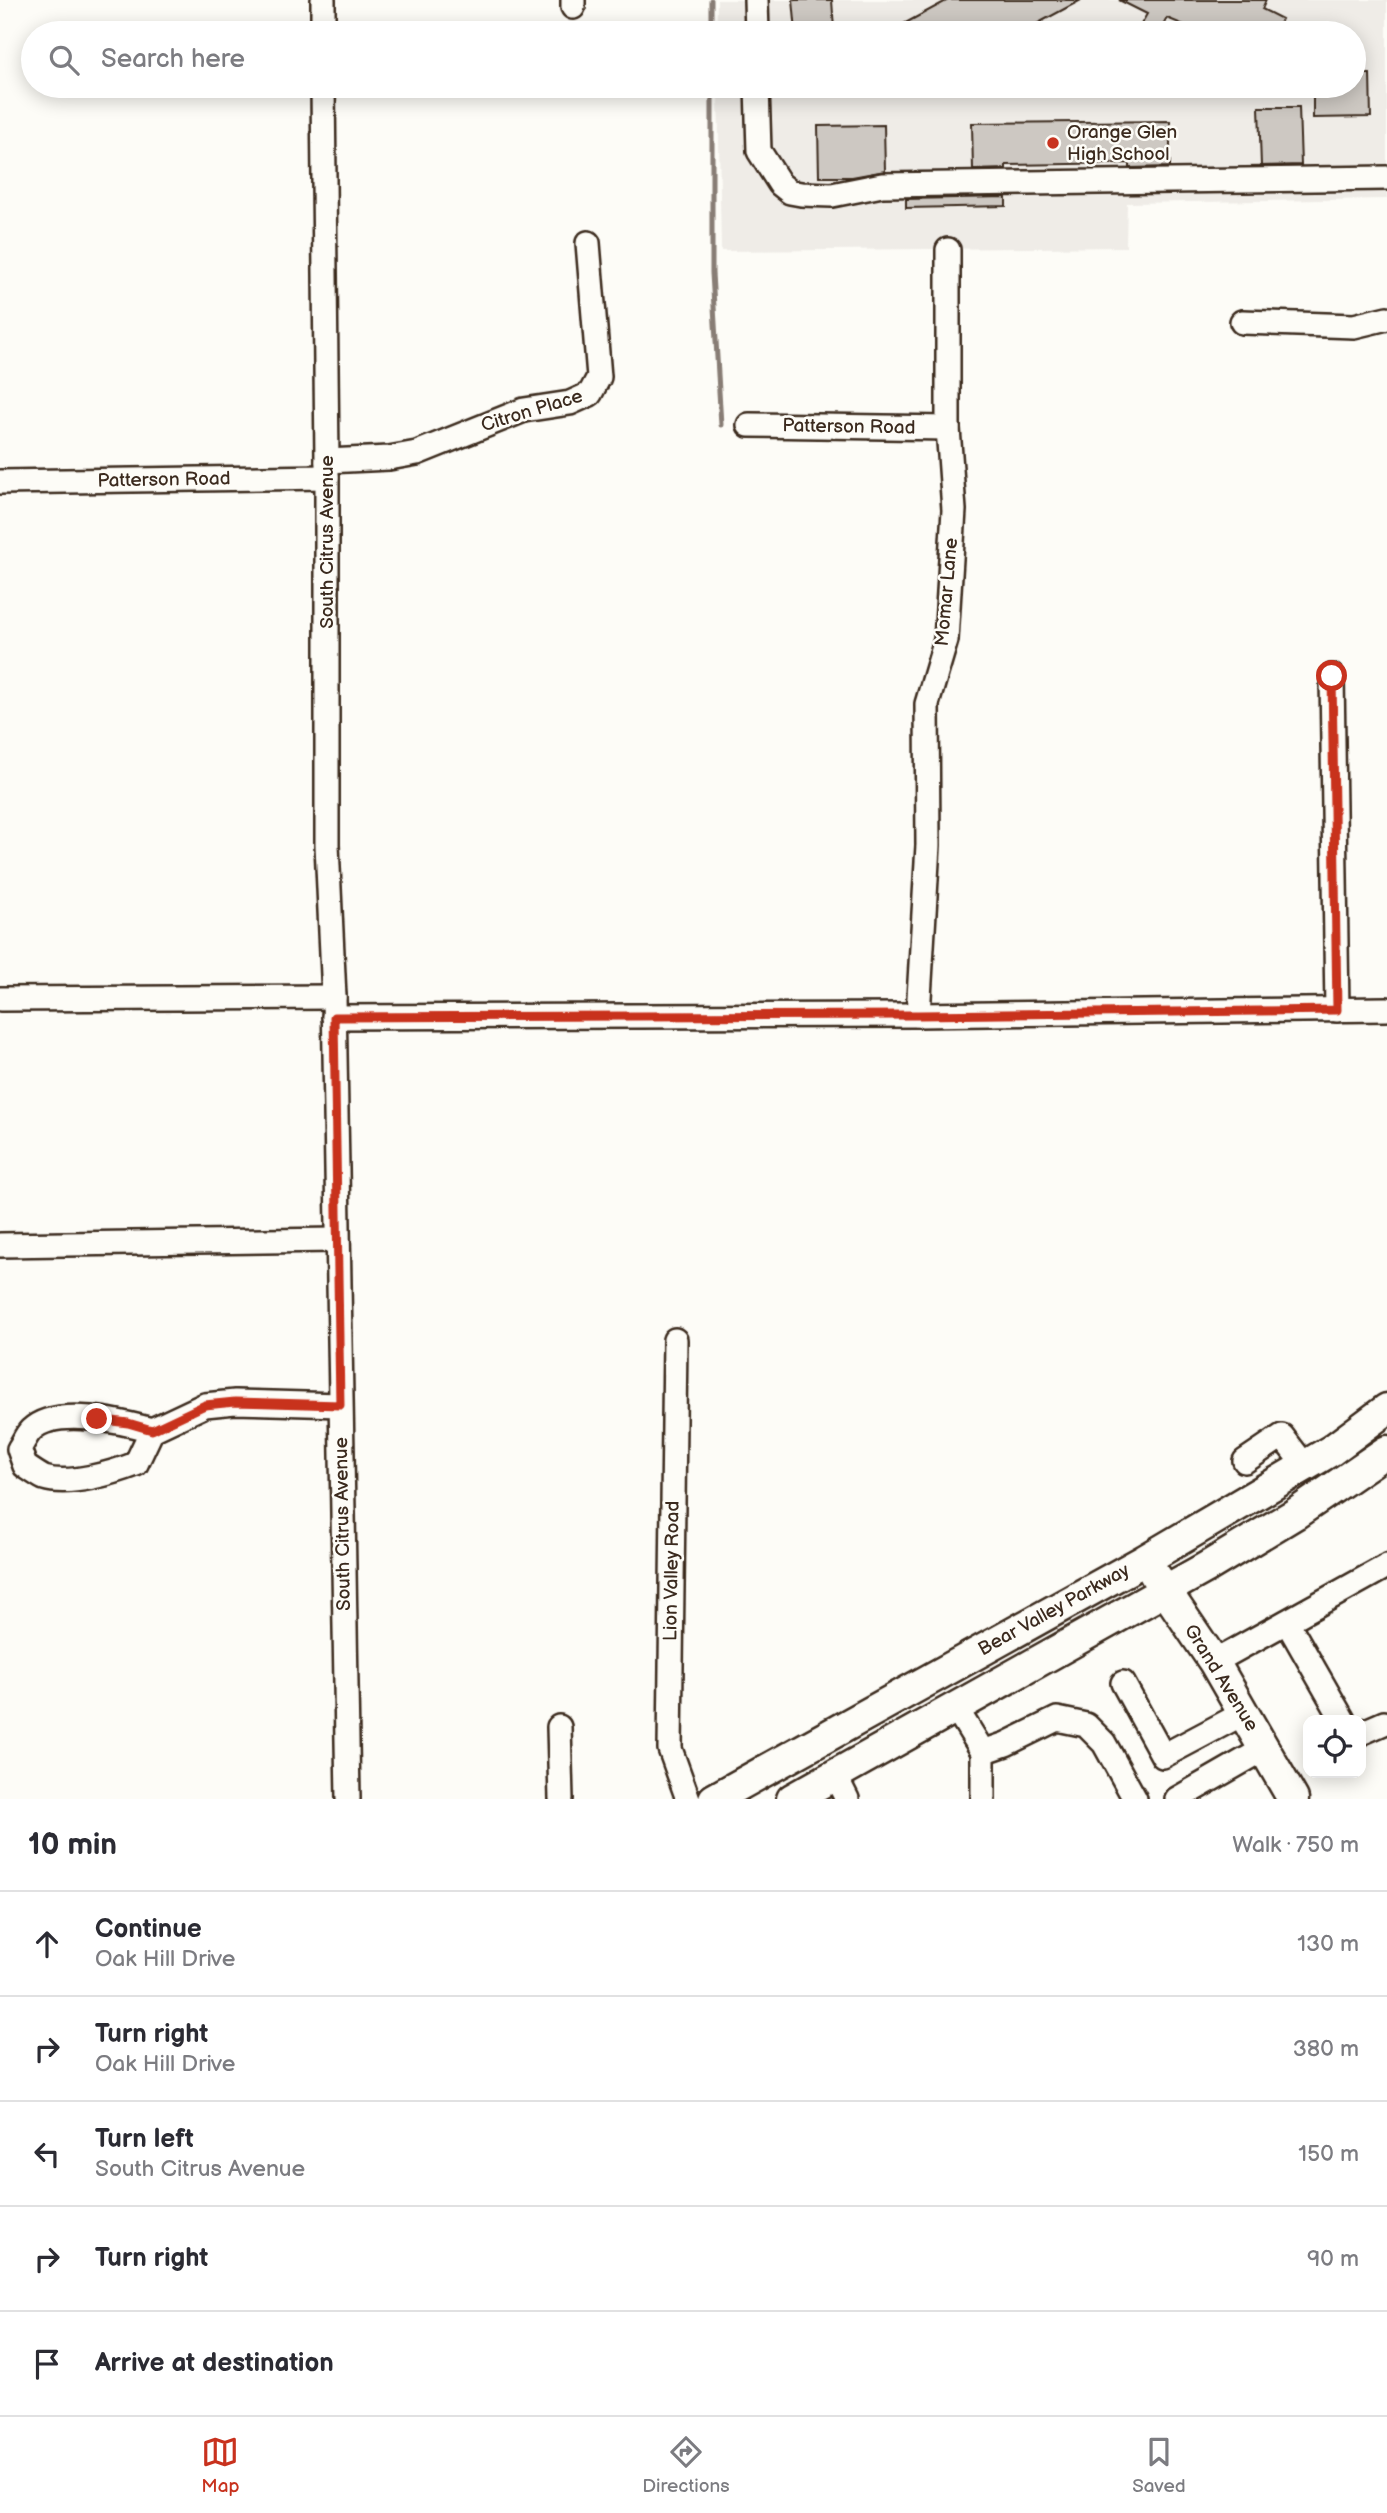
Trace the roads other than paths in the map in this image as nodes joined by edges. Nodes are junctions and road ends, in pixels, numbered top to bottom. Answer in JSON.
{"nodes":[{"id":1,"x":323,"y":0,"type":"edge"},
{"id":2,"x":756,"y":0,"type":"edge"},
{"id":3,"x":323,"y":21,"type":"edge"},
{"id":4,"x":757,"y":21,"type":"edge"},
{"id":5,"x":324,"y":98,"type":"edge"},
{"id":6,"x":758,"y":98,"type":"edge"},
{"id":7,"x":1387,"y":178,"type":"edge"},
{"id":8,"x":588,"y":243,"type":"dead end"},
{"id":9,"x":948,"y":250,"type":"dead end"},
{"id":10,"x":1387,"y":318,"type":"edge"},
{"id":11,"x":1242,"y":322,"type":"dead end"},
{"id":12,"x":749,"y":425,"type":"dead end"},
{"id":13,"x":948,"y":428,"type":"junction"},
{"id":14,"x":327,"y":469,"type":"junction"},
{"id":15,"x":0,"y":482,"type":"edge"},
{"id":16,"x":1332,"y":676,"type":"dead end"},
{"id":17,"x":0,"y":999,"type":"edge"},
{"id":18,"x":334,"y":1007,"type":"junction"},
{"id":19,"x":1387,"y":1009,"type":"edge"},
{"id":20,"x":1337,"y":1010,"type":"junction"},
{"id":21,"x":919,"y":1015,"type":"junction"},
{"id":22,"x":337,"y":1240,"type":"junction"},
{"id":23,"x":0,"y":1245,"type":"edge"},
{"id":24,"x":675,"y":1340,"type":"dead end"},
{"id":25,"x":340,"y":1405,"type":"junction"},
{"id":26,"x":1387,"y":1409,"type":"edge"},
{"id":27,"x":152,"y":1430,"type":"junction"},
{"id":28,"x":1387,"y":1451,"type":"edge"},
{"id":29,"x":1245,"y":1461,"type":"dead end"},
{"id":30,"x":1305,"y":1466,"type":"junction"},
{"id":31,"x":1145,"y":1560,"type":"junction"},
{"id":32,"x":1387,"y":1566,"type":"edge"},
{"id":33,"x":1166,"y":1590,"type":"junction"},
{"id":34,"x":1287,"y":1622,"type":"junction"},
{"id":35,"x":1214,"y":1662,"type":"junction"},
{"id":36,"x":1123,"y":1683,"type":"dead end"},
{"id":37,"x":956,"y":1707,"type":"junction"},
{"id":38,"x":1244,"y":1713,"type":"junction"},
{"id":39,"x":1340,"y":1715,"type":"edge"},
{"id":40,"x":1384,"y":1723,"type":"dead end"},
{"id":41,"x":559,"y":1727,"type":"dead end"},
{"id":42,"x":1366,"y":1731,"type":"edge"},
{"id":43,"x":1265,"y":1749,"type":"junction"},
{"id":44,"x":983,"y":1752,"type":"junction"},
{"id":45,"x":841,"y":1787,"type":"edge"},
{"id":46,"x":348,"y":1799,"type":"edge"},
{"id":47,"x":561,"y":1799,"type":"edge"},
{"id":48,"x":688,"y":1799,"type":"edge"},
{"id":49,"x":714,"y":1799,"type":"edge"},
{"id":50,"x":792,"y":1799,"type":"edge"},
{"id":51,"x":983,"y":1799,"type":"edge"},
{"id":52,"x":1135,"y":1799,"type":"edge"},
{"id":53,"x":1177,"y":1799,"type":"edge"},
{"id":54,"x":1293,"y":1799,"type":"edge"}],
"edges":[{"from":1,"to":3,"type":"street"},
{"from":2,"to":4,"type":"street"},
{"from":5,"to":14,"type":"street","name":"South Citrus Avenue"},
{"from":6,"to":7,"type":"street"},
{"from":8,"to":14,"type":"street","name":"Citron Place"},
{"from":9,"to":13,"type":"street","name":"Momar Lane"},
{"from":10,"to":11,"type":"street"},
{"from":12,"to":13,"type":"street","name":"Patterson Road"},
{"from":13,"to":21,"type":"street","name":"Momar Lane"},
{"from":14,"to":15,"type":"street","name":"Patterson Road"},
{"from":14,"to":18,"type":"street","name":"South Citrus Avenue"},
{"from":16,"to":20,"type":"street"},
{"from":17,"to":18,"type":"street"},
{"from":18,"to":21,"type":"street"},
{"from":18,"to":22,"type":"street","name":"South Citrus Avenue"},
{"from":19,"to":20,"type":"street"},
{"from":20,"to":21,"type":"street"},
{"from":22,"to":23,"type":"street"},
{"from":22,"to":25,"type":"street","name":"South Citrus Avenue"},
{"from":24,"to":48,"type":"street","name":"Lion Valley Road"},
{"from":25,"to":27,"type":"street"},
{"from":25,"to":46,"type":"street","name":"South Citrus Avenue"},
{"from":26,"to":30,"type":"main road","name":"Bear Valley Parkway"},
{"from":27,"to":27,"type":"street"},
{"from":28,"to":33,"type":"main road","name":"Bear Valley Parkway"},
{"from":29,"to":30,"type":"street"},
{"from":30,"to":31,"type":"main road","name":"Bear Valley Parkway"},
{"from":31,"to":33,"type":"main road","name":"Grand Avenue"},
{"from":31,"to":49,"type":"main road","name":"Bear Valley Parkway"},
{"from":32,"to":34,"type":"street"},
{"from":33,"to":35,"type":"main road","name":"Grand Avenue"},
{"from":33,"to":37,"type":"main road","name":"Bear Valley Parkway"},
{"from":34,"to":35,"type":"street"},
{"from":34,"to":39,"type":"street"},
{"from":35,"to":38,"type":"main road","name":"Grand Avenue"},
{"from":36,"to":38,"type":"street"},
{"from":37,"to":44,"type":"street"},
{"from":37,"to":45,"type":"main road","name":"Bear Valley Parkway"},
{"from":38,"to":43,"type":"main road","name":"Grand Avenue"},
{"from":40,"to":42,"type":"street"},
{"from":41,"to":47,"type":"street"},
{"from":43,"to":53,"type":"street"},
{"from":43,"to":54,"type":"main road","name":"Grand Avenue"},
{"from":44,"to":51,"type":"street"},
{"from":44,"to":52,"type":"street"},
{"from":45,"to":50,"type":"main road","name":"Bear Valley Parkway"}]}
